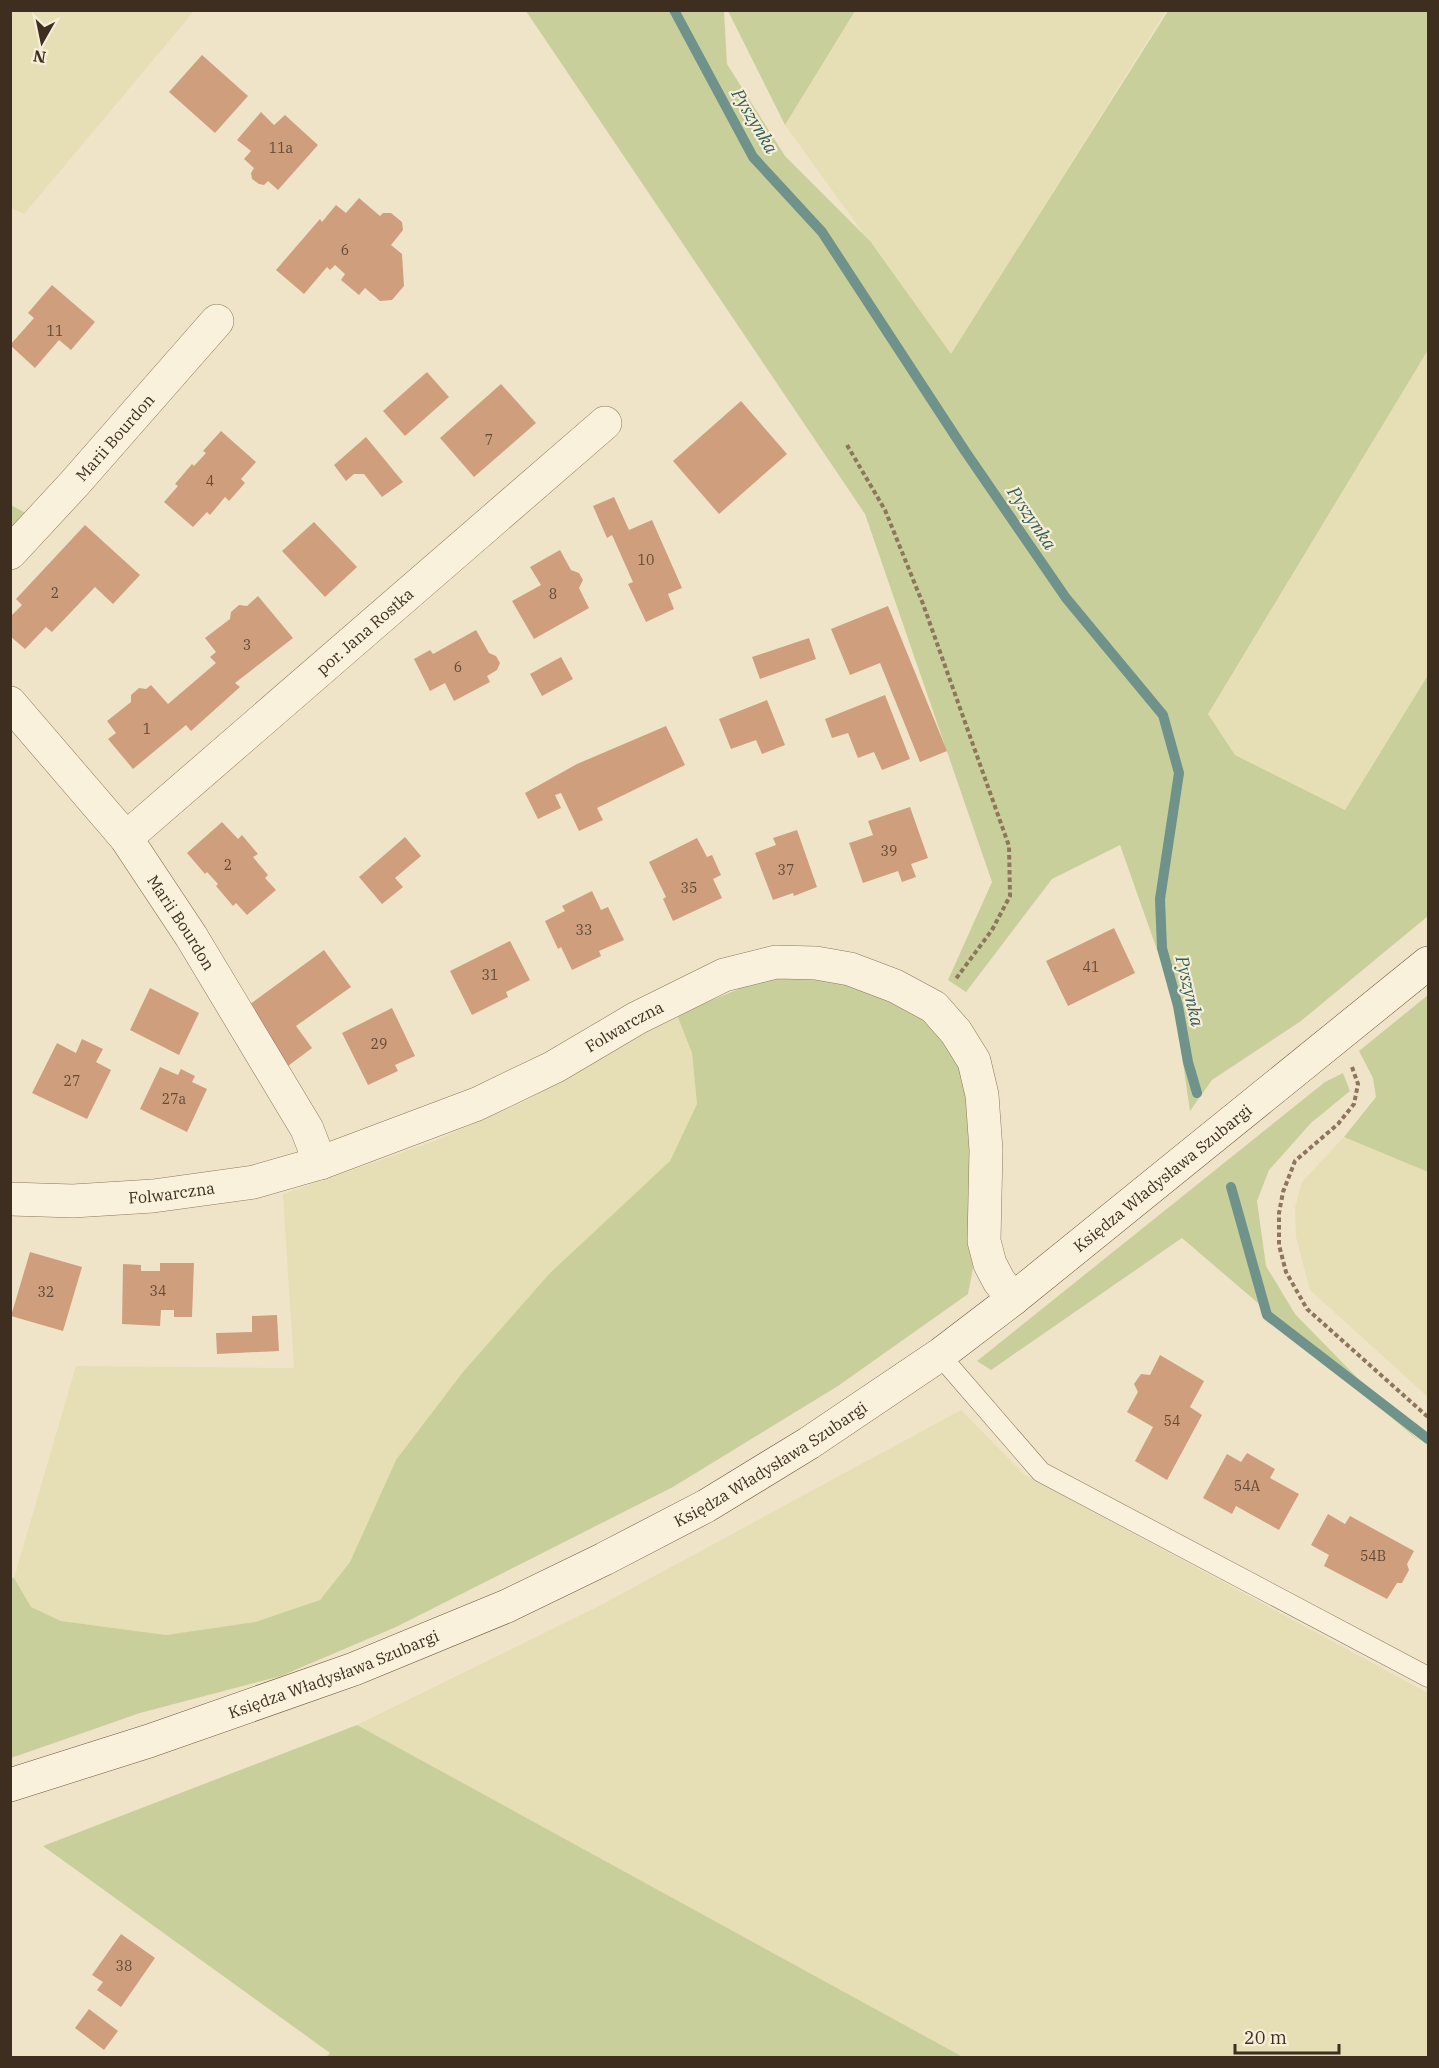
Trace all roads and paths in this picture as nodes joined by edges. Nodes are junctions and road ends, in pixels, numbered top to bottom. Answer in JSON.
{"nodes":[{"id":1,"x":217,"y":321,"type":"dead end"},
{"id":2,"x":605,"y":423,"type":"dead end"},
{"id":3,"x":847,"y":445,"type":"dead end"},
{"id":4,"x":10,"y":553,"type":"edge"},
{"id":5,"x":10,"y":703,"type":"edge"},
{"id":6,"x":126,"y":838,"type":"junction"},
{"id":7,"x":1428,"y":963,"type":"edge"},
{"id":8,"x":934,"y":1008,"type":"junction"},
{"id":9,"x":1334,"y":1038,"type":"junction"},
{"id":10,"x":320,"y":1163,"type":"junction"},
{"id":11,"x":10,"y":1199,"type":"edge"},
{"id":12,"x":1013,"y":1299,"type":"junction"},
{"id":13,"x":941,"y":1354,"type":"junction"},
{"id":14,"x":1428,"y":1417,"type":"edge"},
{"id":15,"x":1428,"y":1677,"type":"edge"},
{"id":16,"x":10,"y":1785,"type":"edge"}],
"edges":[{"from":1,"to":4,"type":"street","name":"Marii Bourdon"},
{"from":2,"to":6,"type":"street","name":"por. Jana Rostka"},
{"from":3,"to":8,"type":"path"},
{"from":5,"to":6,"type":"street","name":"Marii Bourdon"},
{"from":6,"to":10,"type":"street","name":"Marii Bourdon"},
{"from":7,"to":9,"type":"street","name":"Księdza Władysława Szubargi"},
{"from":8,"to":10,"type":"street","name":"Folwarczna"},
{"from":8,"to":12,"type":"street","name":"Folwarczna"},
{"from":9,"to":12,"type":"street","name":"Księdza Władysława Szubargi"},
{"from":9,"to":14,"type":"path"},
{"from":10,"to":11,"type":"street","name":"Folwarczna"},
{"from":12,"to":13,"type":"street","name":"Księdza Władysława Szubargi"},
{"from":13,"to":15,"type":"lane"},
{"from":13,"to":16,"type":"street","name":"Księdza Władysława Szubargi"}]}
